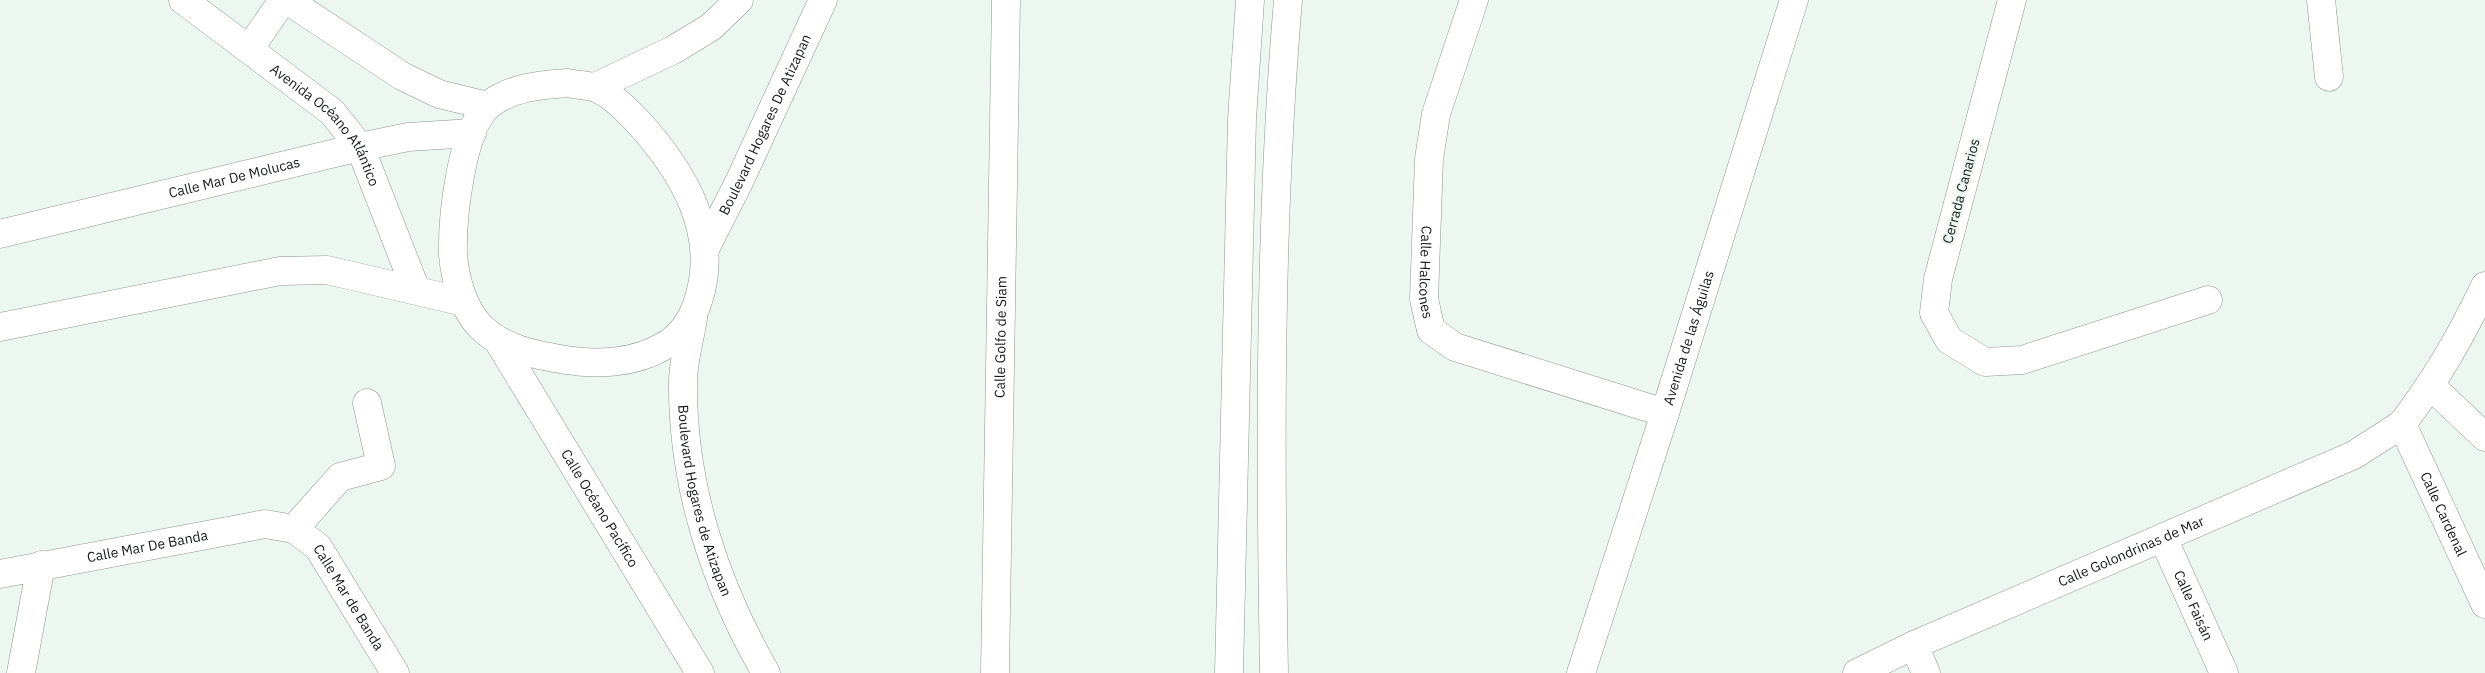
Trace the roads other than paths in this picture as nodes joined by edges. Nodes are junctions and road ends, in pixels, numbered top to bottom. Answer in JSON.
{"nodes":[{"id":1,"x":183,"y":0,"type":"edge"},
{"id":2,"x":283,"y":0,"type":"edge"},
{"id":3,"x":287,"y":0,"type":"edge"},
{"id":4,"x":739,"y":0,"type":"edge"},
{"id":5,"x":823,"y":0,"type":"edge"},
{"id":6,"x":1006,"y":0,"type":"edge"},
{"id":7,"x":1250,"y":0,"type":"edge"},
{"id":8,"x":1288,"y":0,"type":"edge"},
{"id":9,"x":1474,"y":0,"type":"edge"},
{"id":10,"x":1794,"y":0,"type":"edge"},
{"id":11,"x":2012,"y":0,"type":"edge"},
{"id":12,"x":2321,"y":0,"type":"edge"},
{"id":13,"x":250,"y":48,"type":"junction"},
{"id":14,"x":2329,"y":77,"type":"dead end"},
{"id":15,"x":594,"y":87,"type":"junction"},
{"id":16,"x":488,"y":106,"type":"junction"},
{"id":17,"x":1242,"y":119,"type":"junction"},
{"id":18,"x":1278,"y":119,"type":"junction"},
{"id":19,"x":472,"y":133,"type":"junction"},
{"id":20,"x":360,"y":147,"type":"junction"},
{"id":21,"x":0,"y":234,"type":"edge"},
{"id":22,"x":706,"y":247,"type":"junction"},
{"id":23,"x":2485,"y":286,"type":"edge"},
{"id":24,"x":416,"y":290,"type":"junction"},
{"id":25,"x":2208,"y":300,"type":"dead end"},
{"id":26,"x":464,"y":302,"type":"junction"},
{"id":27,"x":693,"y":318,"type":"junction"},
{"id":28,"x":0,"y":327,"type":"edge"},
{"id":29,"x":500,"y":344,"type":"junction"},
{"id":30,"x":2431,"y":386,"type":"junction"},
{"id":31,"x":367,"y":403,"type":"dead end"},
{"id":32,"x":1665,"y":413,"type":"junction"},
{"id":33,"x":2402,"y":424,"type":"junction"},
{"id":34,"x":2485,"y":437,"type":"edge"},
{"id":35,"x":1232,"y":490,"type":"junction"},
{"id":36,"x":1270,"y":491,"type":"junction"},
{"id":37,"x":294,"y":529,"type":"junction"},
{"id":38,"x":2163,"y":538,"type":"junction"},
{"id":39,"x":41,"y":565,"type":"junction"},
{"id":40,"x":0,"y":574,"type":"edge"},
{"id":41,"x":2485,"y":604,"type":"edge"},
{"id":42,"x":1914,"y":645,"type":"junction"},
{"id":43,"x":21,"y":673,"type":"edge"},
{"id":44,"x":395,"y":673,"type":"edge"},
{"id":45,"x":700,"y":673,"type":"edge"},
{"id":46,"x":766,"y":673,"type":"edge"},
{"id":47,"x":995,"y":673,"type":"edge"},
{"id":48,"x":1229,"y":673,"type":"edge"},
{"id":49,"x":1274,"y":673,"type":"edge"},
{"id":50,"x":1580,"y":673,"type":"edge"},
{"id":51,"x":1857,"y":673,"type":"edge"},
{"id":52,"x":1926,"y":673,"type":"edge"},
{"id":53,"x":2224,"y":673,"type":"edge"}],
"edges":[{"from":1,"to":13,"type":"street","name":"Avenida Océano Atlántico"},
{"from":2,"to":13,"type":"street"},
{"from":3,"to":16,"type":"street"},
{"from":4,"to":15,"type":"street"},
{"from":5,"to":22,"type":"street","name":"Boulevard Hogares De Atizapan"},
{"from":6,"to":47,"type":"street","name":"Calle Golfo de Siam"},
{"from":7,"to":17,"type":"street"},
{"from":8,"to":18,"type":"street"},
{"from":9,"to":32,"type":"street","name":"Calle Halcones"},
{"from":10,"to":32,"type":"street","name":"Avenida de las Águilas"},
{"from":11,"to":25,"type":"street","name":"Cerrada Canarios"},
{"from":12,"to":14,"type":"street"},
{"from":13,"to":20,"type":"street","name":"Avenida Océano Atlántico"},
{"from":15,"to":16,"type":"street"},
{"from":15,"to":22,"type":"street"},
{"from":16,"to":19,"type":"street"},
{"from":17,"to":18,"type":"street"},
{"from":17,"to":35,"type":"street"},
{"from":18,"to":36,"type":"street"},
{"from":19,"to":20,"type":"street","name":"Calle Mar De Molucas"},
{"from":19,"to":26,"type":"street"},
{"from":20,"to":21,"type":"street","name":"Calle Mar De Molucas"},
{"from":20,"to":24,"type":"street","name":"Avenida Océano Atlántico"},
{"from":22,"to":27,"type":"street","name":"Boulevard Hogares de Atizapan"},
{"from":23,"to":30,"type":"street"},
{"from":24,"to":26,"type":"street"},
{"from":24,"to":28,"type":"street"},
{"from":26,"to":29,"type":"street"},
{"from":27,"to":29,"type":"street"},
{"from":27,"to":46,"type":"street","name":"Boulevard Hogares de Atizapan"},
{"from":29,"to":45,"type":"street","name":"Calle Océano Pacífico"},
{"from":30,"to":33,"type":"street"},
{"from":30,"to":34,"type":"street"},
{"from":31,"to":37,"type":"street"},
{"from":32,"to":50,"type":"street","name":"Avenida de las Águilas"},
{"from":33,"to":38,"type":"street","name":"Calle Golondrinas de Mar"},
{"from":33,"to":41,"type":"street","name":"Calle Cardenal"},
{"from":35,"to":36,"type":"street"},
{"from":35,"to":48,"type":"street"},
{"from":36,"to":49,"type":"street"},
{"from":37,"to":39,"type":"street","name":"Calle Mar De Banda"},
{"from":37,"to":44,"type":"street","name":"Calle Mar de Banda"},
{"from":38,"to":42,"type":"street","name":"Calle Golondrinas de Mar"},
{"from":38,"to":53,"type":"street","name":"Calle Faisán"},
{"from":39,"to":40,"type":"street","name":"Calle Mar De Banda"},
{"from":39,"to":43,"type":"street"},
{"from":42,"to":51,"type":"street","name":"Calle Golondrinas de Mar"},
{"from":42,"to":52,"type":"street"}]}
